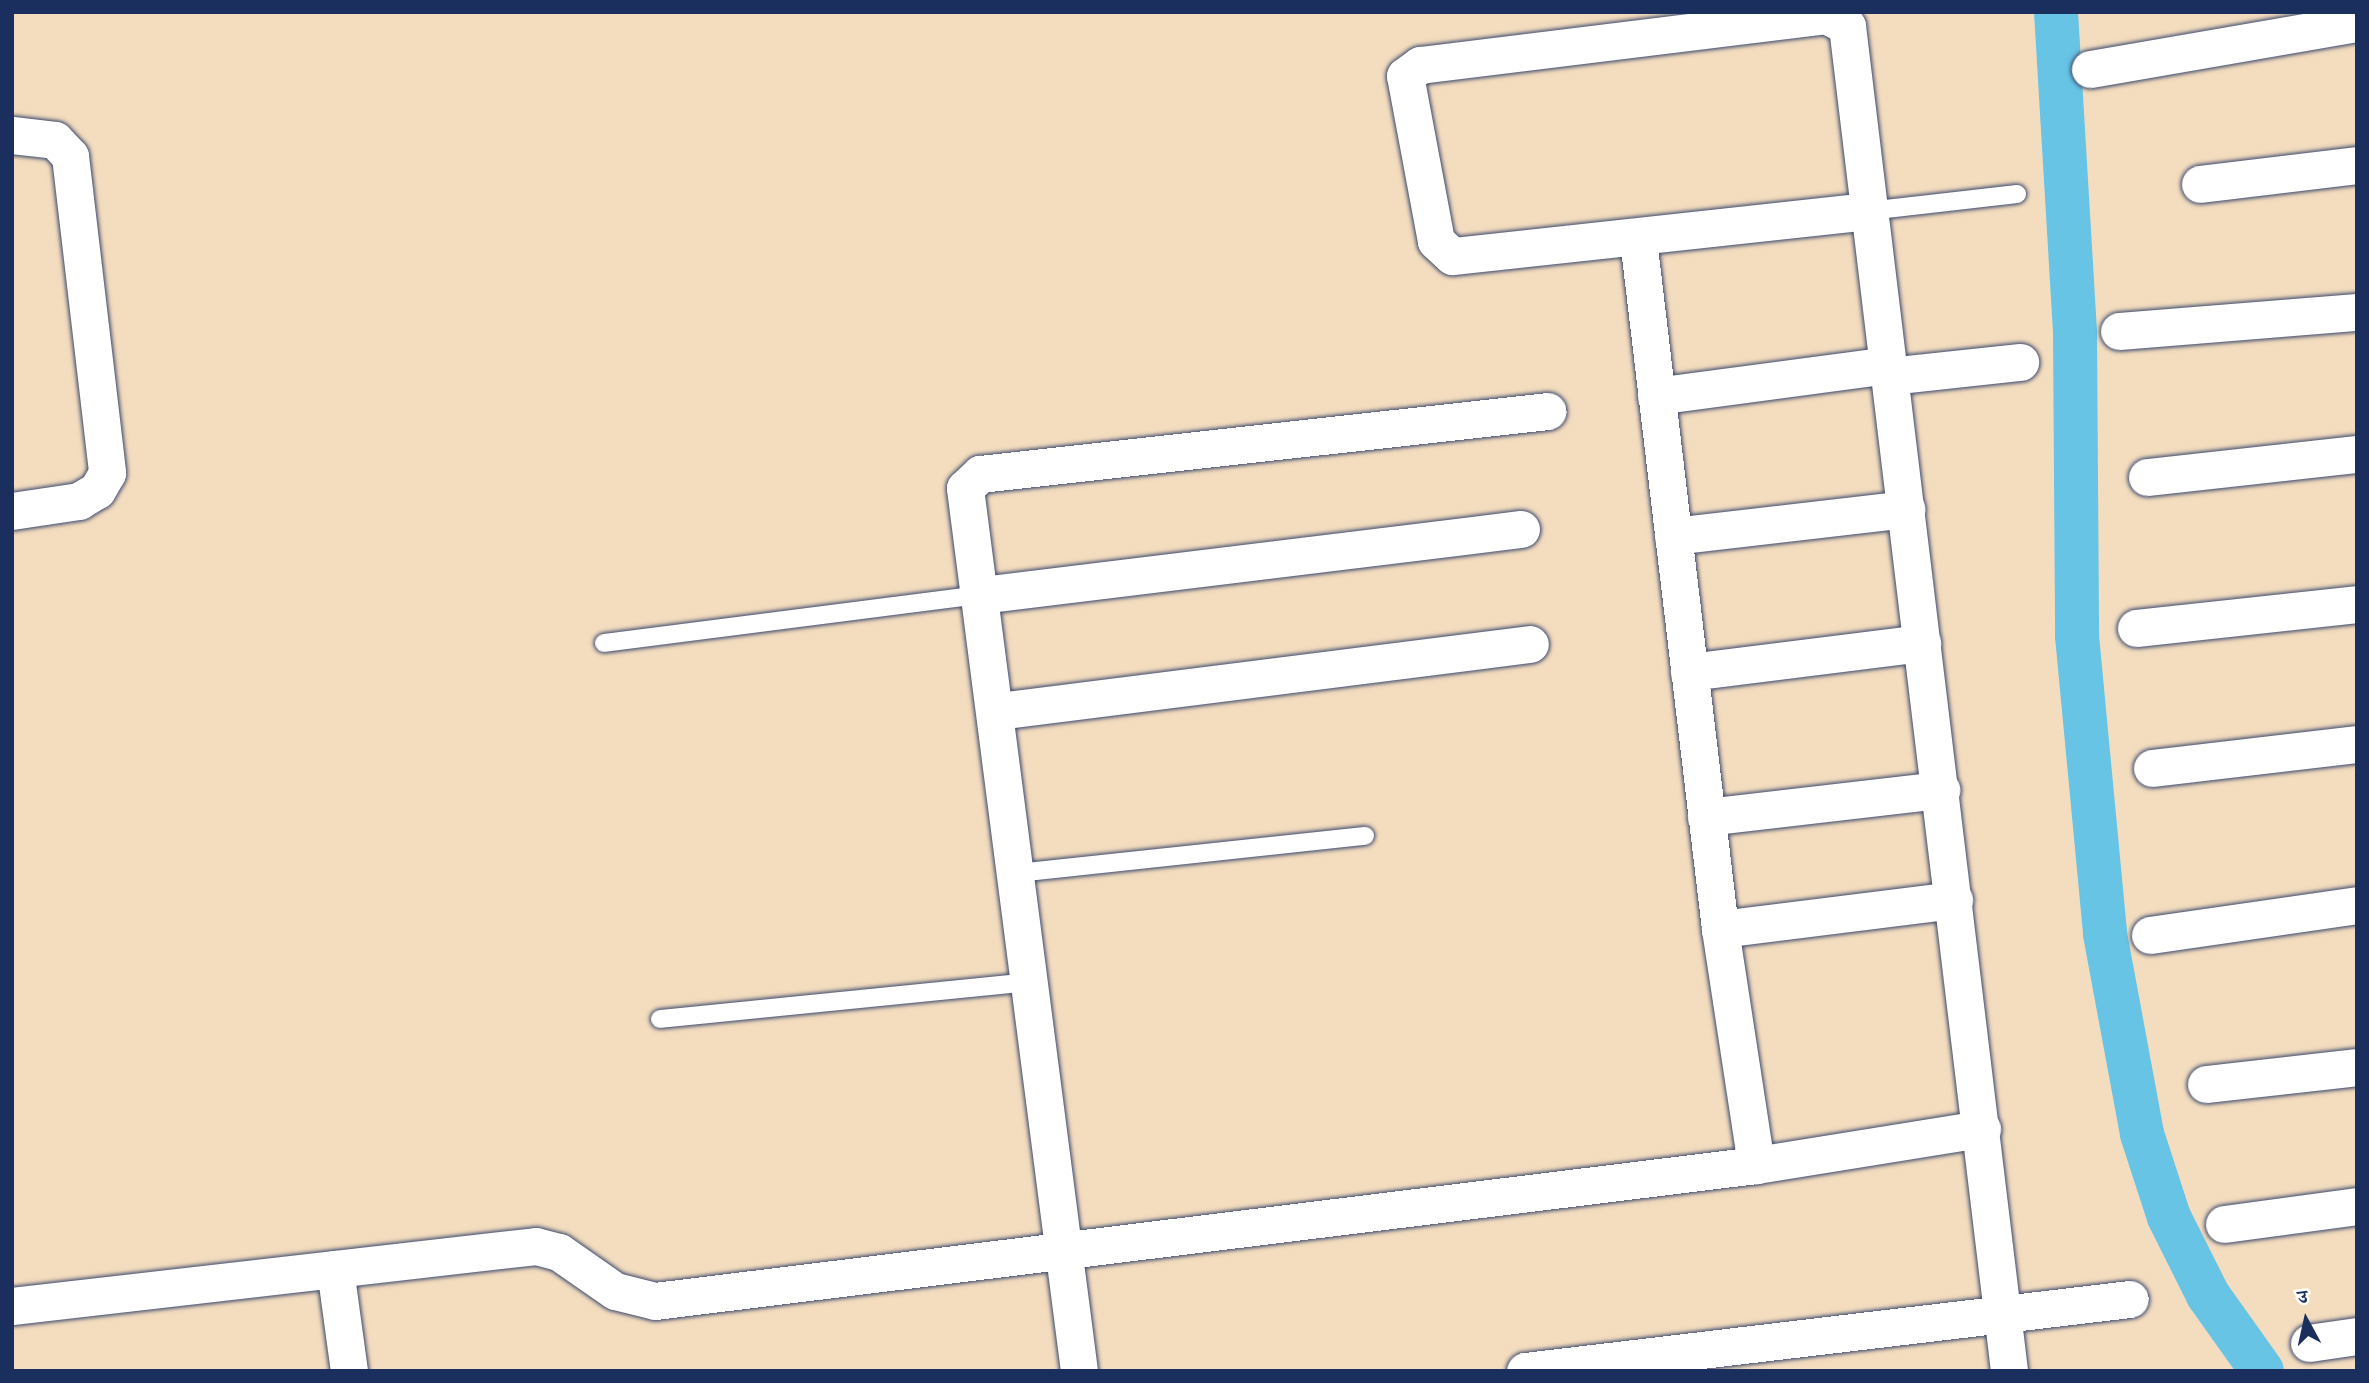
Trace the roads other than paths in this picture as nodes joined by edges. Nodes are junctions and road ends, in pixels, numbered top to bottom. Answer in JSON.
{"nodes":[{"id":1,"x":2357,"y":23,"type":"edge"},
{"id":2,"x":2090,"y":69,"type":"dead end"},
{"id":3,"x":12,"y":135,"type":"edge"},
{"id":4,"x":2357,"y":165,"type":"edge"},
{"id":5,"x":2200,"y":184,"type":"dead end"},
{"id":6,"x":2017,"y":194,"type":"dead end"},
{"id":7,"x":1868,"y":211,"type":"junction"},
{"id":8,"x":1638,"y":239,"type":"junction"},
{"id":9,"x":2357,"y":312,"type":"edge"},
{"id":10,"x":2119,"y":331,"type":"dead end"},
{"id":11,"x":2020,"y":362,"type":"dead end"},
{"id":12,"x":1888,"y":371,"type":"junction"},
{"id":13,"x":1656,"y":396,"type":"junction"},
{"id":14,"x":1548,"y":411,"type":"dead end"},
{"id":15,"x":2357,"y":454,"type":"edge"},
{"id":16,"x":2147,"y":477,"type":"dead end"},
{"id":17,"x":1906,"y":509,"type":"junction"},
{"id":18,"x":12,"y":511,"type":"edge"},
{"id":19,"x":1521,"y":529,"type":"dead end"},
{"id":20,"x":1673,"y":536,"type":"junction"},
{"id":21,"x":981,"y":595,"type":"junction"},
{"id":22,"x":2357,"y":604,"type":"edge"},
{"id":23,"x":2136,"y":628,"type":"dead end"},
{"id":24,"x":604,"y":643,"type":"dead end"},
{"id":25,"x":1922,"y":643,"type":"junction"},
{"id":26,"x":1530,"y":644,"type":"dead end"},
{"id":27,"x":1689,"y":672,"type":"junction"},
{"id":28,"x":998,"y":711,"type":"junction"},
{"id":29,"x":2357,"y":744,"type":"edge"},
{"id":30,"x":2152,"y":768,"type":"dead end"},
{"id":31,"x":1941,"y":790,"type":"junction"},
{"id":32,"x":1706,"y":817,"type":"junction"},
{"id":33,"x":1365,"y":836,"type":"dead end"},
{"id":34,"x":1017,"y":873,"type":"junction"},
{"id":35,"x":1954,"y":900,"type":"junction"},
{"id":36,"x":2357,"y":905,"type":"edge"},
{"id":37,"x":1720,"y":929,"type":"junction"},
{"id":38,"x":2150,"y":935,"type":"dead end"},
{"id":39,"x":1031,"y":982,"type":"junction"},
{"id":40,"x":660,"y":1019,"type":"dead end"},
{"id":41,"x":2357,"y":1067,"type":"edge"},
{"id":42,"x":2207,"y":1084,"type":"dead end"},
{"id":43,"x":1982,"y":1129,"type":"junction"},
{"id":44,"x":1756,"y":1165,"type":"junction"},
{"id":45,"x":2357,"y":1206,"type":"edge"},
{"id":46,"x":2224,"y":1224,"type":"dead end"},
{"id":47,"x":1064,"y":1251,"type":"junction"},
{"id":48,"x":335,"y":1269,"type":"junction"},
{"id":49,"x":2130,"y":1299,"type":"dead end"},
{"id":50,"x":12,"y":1306,"type":"edge"},
{"id":51,"x":2003,"y":1314,"type":"junction"},
{"id":52,"x":2357,"y":1336,"type":"edge"},
{"id":53,"x":2309,"y":1343,"type":"dead end"},
{"id":54,"x":349,"y":1371,"type":"edge"},
{"id":55,"x":1079,"y":1371,"type":"edge"},
{"id":56,"x":1525,"y":1371,"type":"edge"},
{"id":57,"x":2009,"y":1371,"type":"edge"}],
"edges":[{"from":1,"to":2,"type":"street"},
{"from":3,"to":18,"type":"street"},
{"from":4,"to":5,"type":"street"},
{"from":6,"to":7,"type":"lane"},
{"from":7,"to":8,"type":"street"},
{"from":7,"to":8,"type":"street"},
{"from":7,"to":12,"type":"street"},
{"from":8,"to":13,"type":"street"},
{"from":9,"to":10,"type":"street"},
{"from":11,"to":12,"type":"street"},
{"from":12,"to":13,"type":"street"},
{"from":12,"to":17,"type":"street"},
{"from":13,"to":20,"type":"street"},
{"from":14,"to":21,"type":"street"},
{"from":15,"to":16,"type":"street"},
{"from":17,"to":20,"type":"street"},
{"from":17,"to":25,"type":"street"},
{"from":19,"to":21,"type":"street"},
{"from":20,"to":27,"type":"street"},
{"from":21,"to":24,"type":"lane"},
{"from":21,"to":28,"type":"street"},
{"from":22,"to":23,"type":"street"},
{"from":25,"to":27,"type":"street"},
{"from":25,"to":31,"type":"street"},
{"from":26,"to":28,"type":"street"},
{"from":27,"to":32,"type":"street"},
{"from":28,"to":34,"type":"street"},
{"from":29,"to":30,"type":"street"},
{"from":31,"to":32,"type":"street"},
{"from":31,"to":35,"type":"street"},
{"from":32,"to":37,"type":"street"},
{"from":33,"to":34,"type":"lane"},
{"from":34,"to":39,"type":"street"},
{"from":35,"to":37,"type":"street"},
{"from":35,"to":43,"type":"street"},
{"from":36,"to":38,"type":"street"},
{"from":37,"to":44,"type":"street"},
{"from":39,"to":40,"type":"lane"},
{"from":39,"to":47,"type":"street"},
{"from":41,"to":42,"type":"street"},
{"from":43,"to":44,"type":"street"},
{"from":43,"to":51,"type":"street"},
{"from":44,"to":47,"type":"street"},
{"from":45,"to":46,"type":"street"},
{"from":47,"to":48,"type":"street"},
{"from":47,"to":55,"type":"street"},
{"from":48,"to":50,"type":"street"},
{"from":48,"to":54,"type":"street"},
{"from":49,"to":51,"type":"street"},
{"from":51,"to":56,"type":"street"},
{"from":51,"to":57,"type":"street"},
{"from":52,"to":53,"type":"street"}]}
